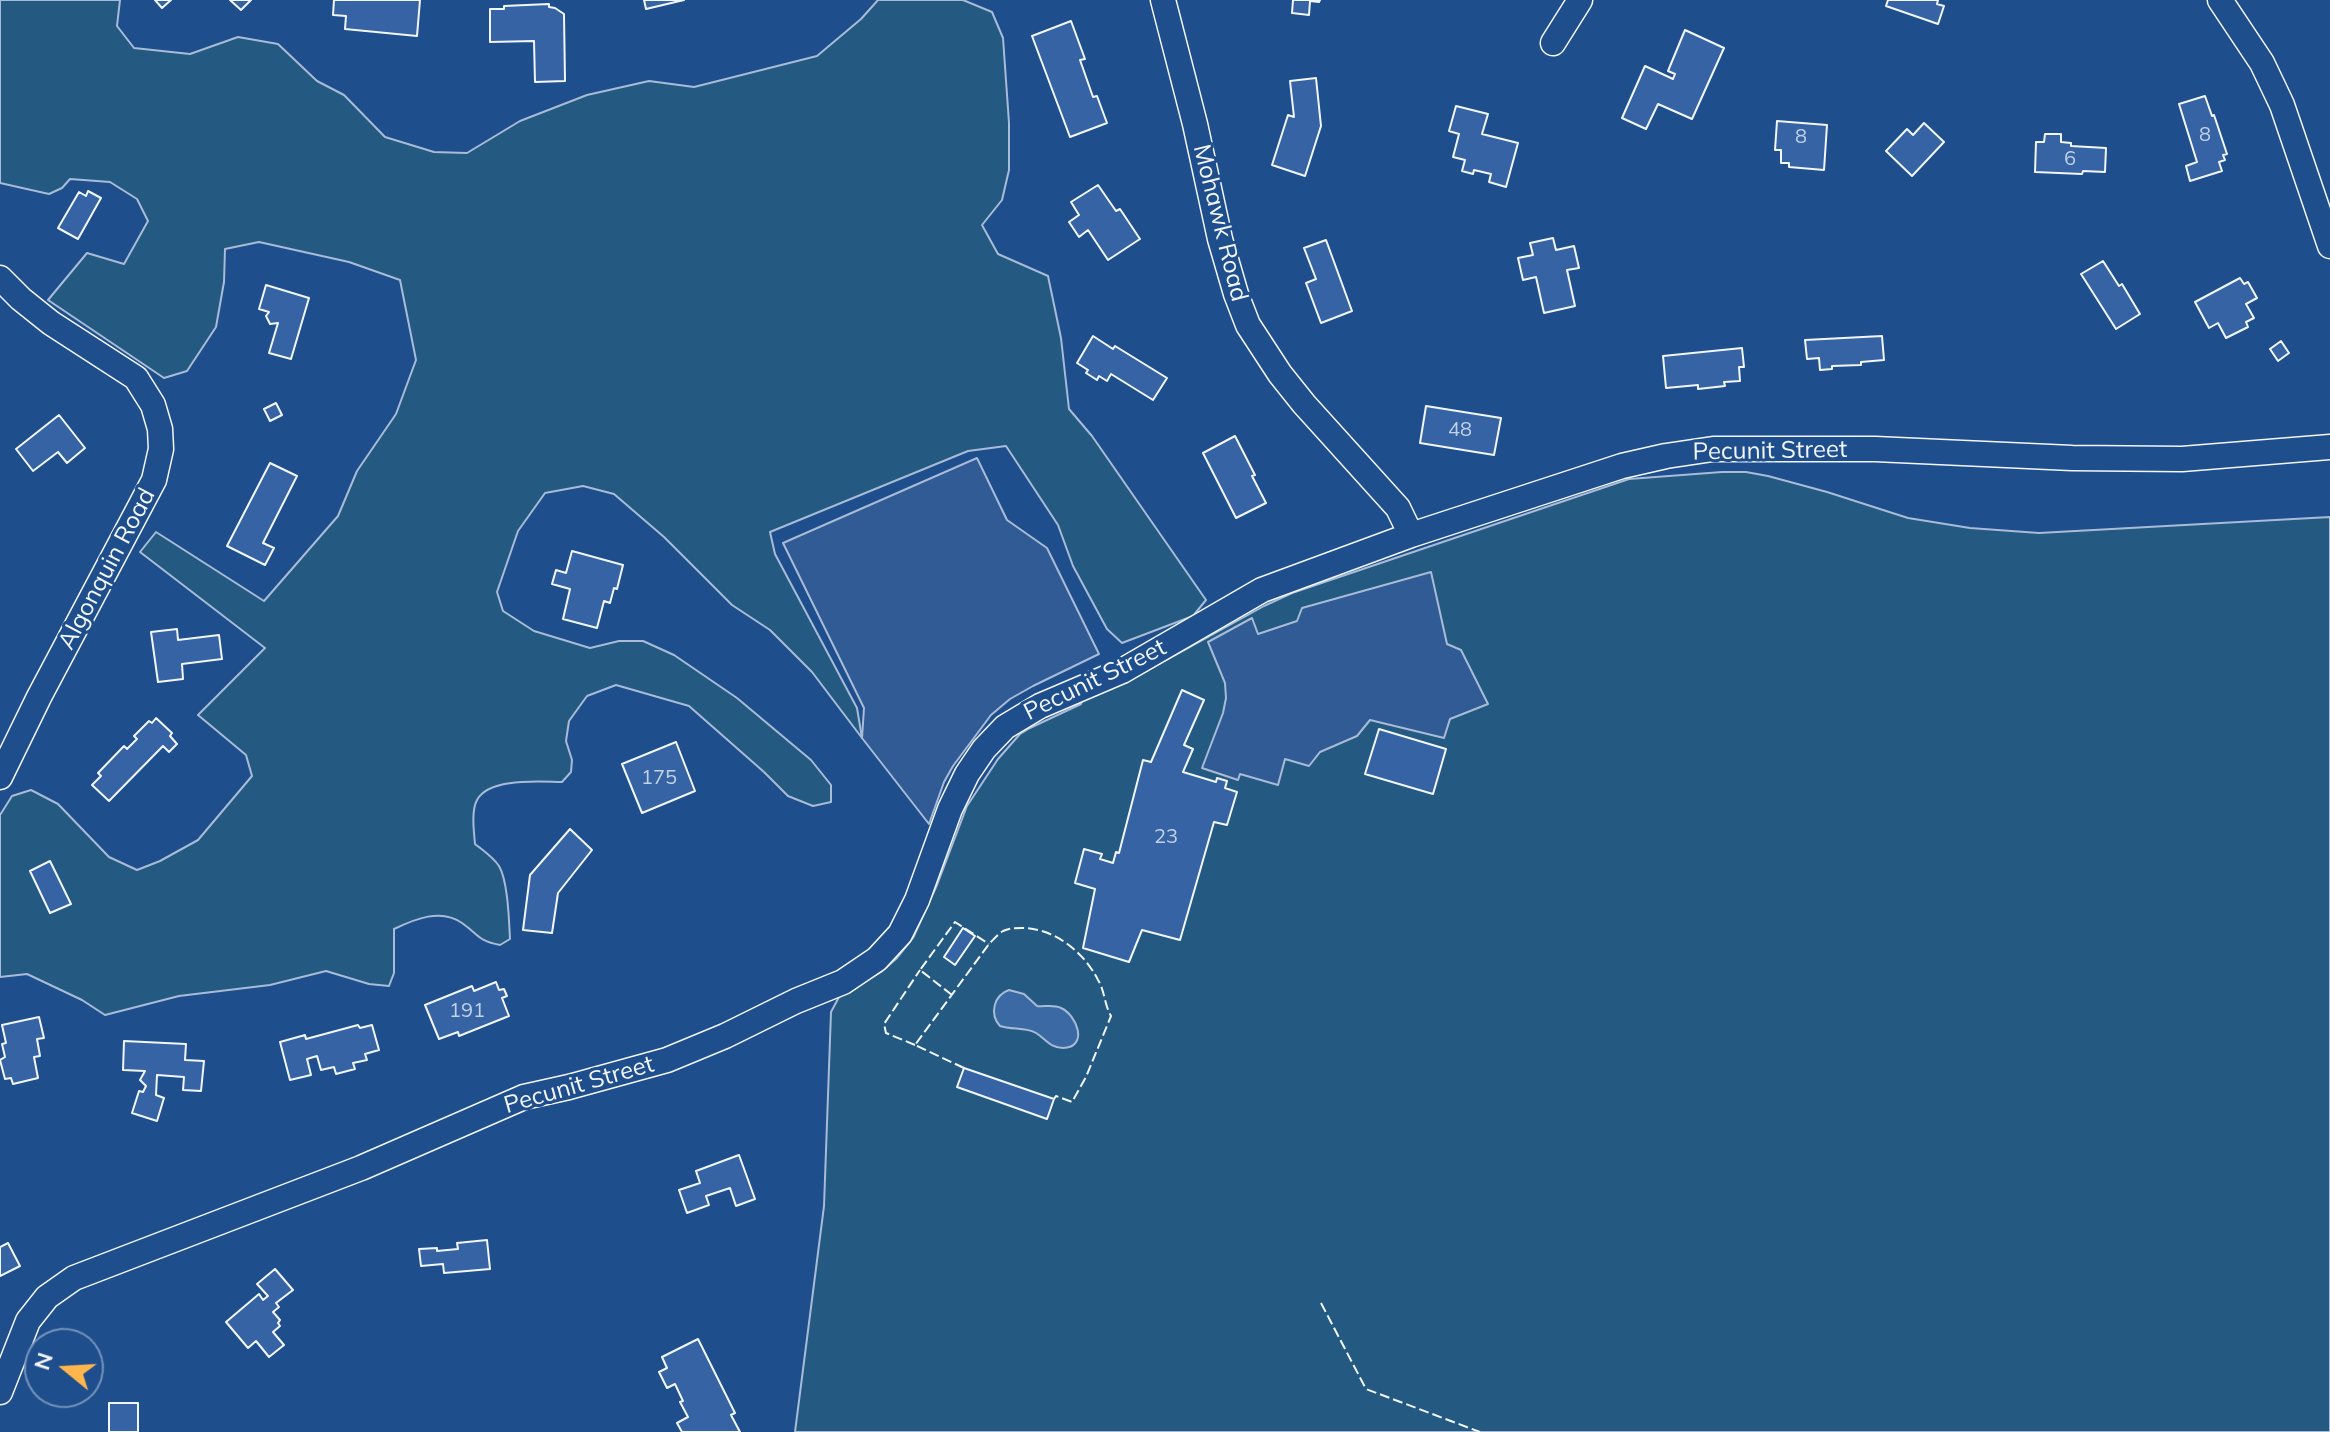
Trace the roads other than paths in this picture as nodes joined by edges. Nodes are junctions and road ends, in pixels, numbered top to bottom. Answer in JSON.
{"nodes":[{"id":1,"x":1163,"y":0,"type":"edge"},
{"id":2,"x":1580,"y":0,"type":"edge"},
{"id":3,"x":2220,"y":0,"type":"edge"},
{"id":4,"x":1553,"y":43,"type":"dead end"},
{"id":5,"x":2330,"y":246,"type":"edge"},
{"id":6,"x":0,"y":278,"type":"edge"},
{"id":7,"x":2330,"y":447,"type":"edge"},
{"id":8,"x":1411,"y":535,"type":"junction"},
{"id":9,"x":0,"y":777,"type":"edge"},
{"id":10,"x":0,"y":1392,"type":"edge"}],
"edges":[{"from":1,"to":8,"type":"street","name":"Mohawk Road"},
{"from":2,"to":4,"type":"street"},
{"from":3,"to":5,"type":"street"},
{"from":6,"to":9,"type":"street","name":"Algonquin Road"},
{"from":7,"to":8,"type":"street","name":"Pecunit Street"},
{"from":8,"to":10,"type":"street","name":"Pecunit Street"}]}
